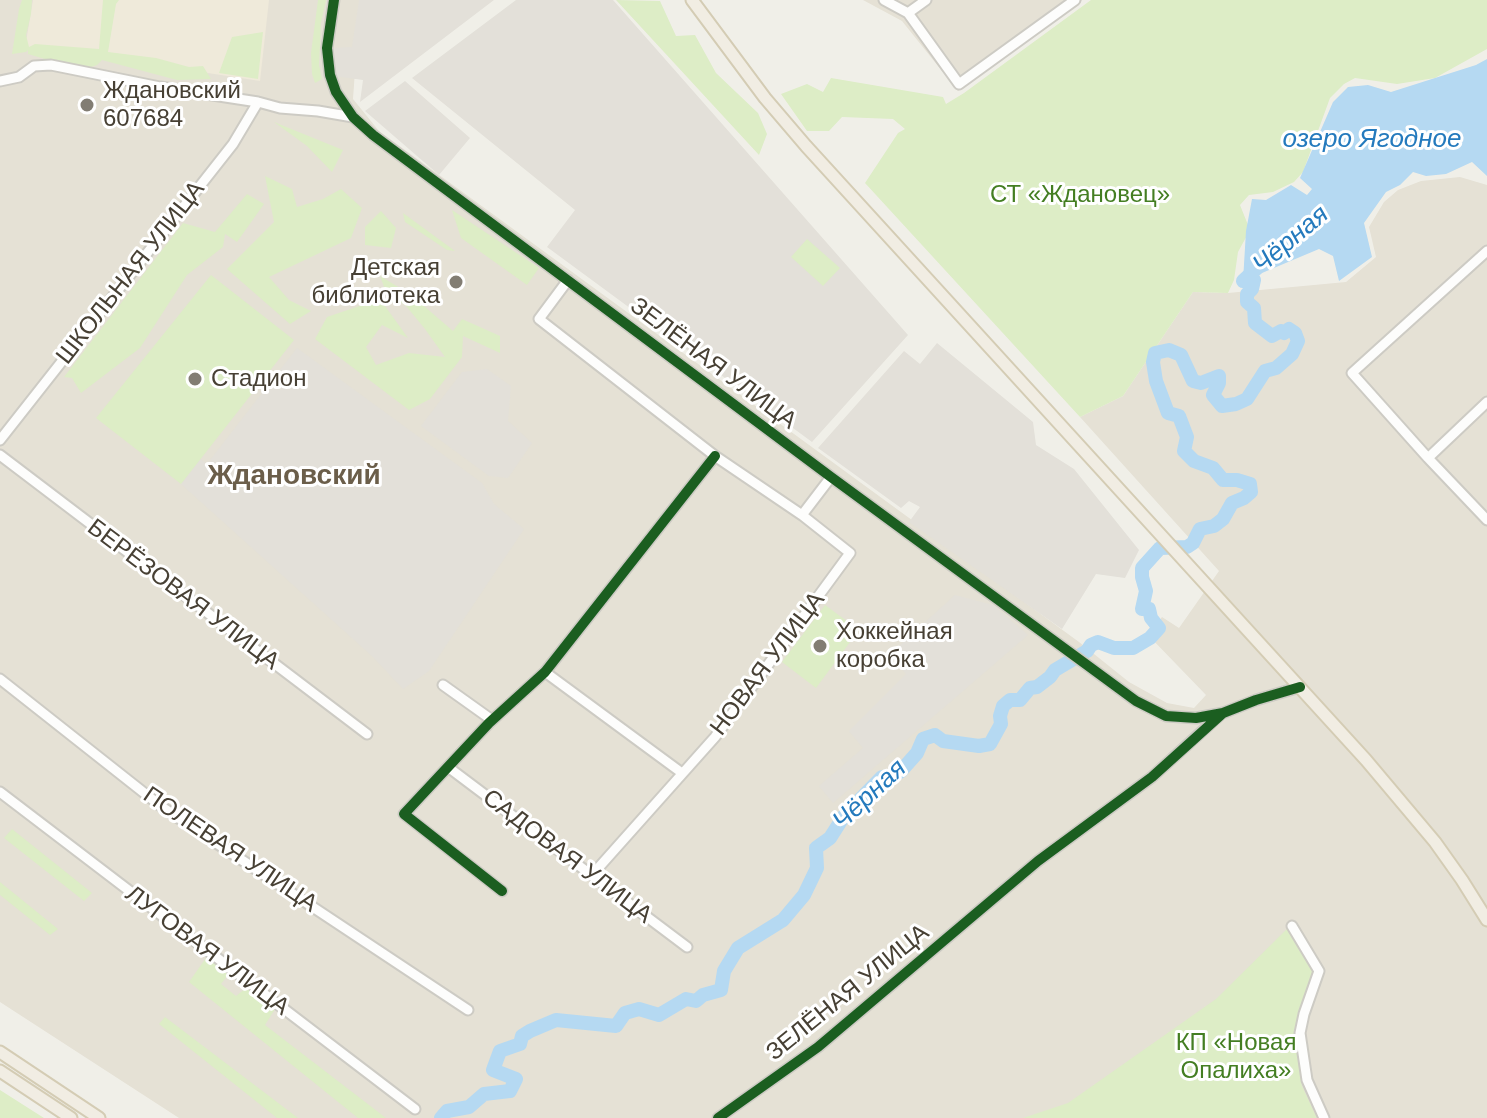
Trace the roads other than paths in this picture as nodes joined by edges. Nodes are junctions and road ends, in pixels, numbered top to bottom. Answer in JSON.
{"nodes":[{"id":1,"x":334,"y":0,"type":"edge"},
{"id":2,"x":692,"y":0,"type":"edge"},
{"id":3,"x":884,"y":0,"type":"edge"},
{"id":4,"x":926,"y":0,"type":"edge"},
{"id":5,"x":1075,"y":0,"type":"edge"},
{"id":6,"x":908,"y":13,"type":"junction"},
{"id":7,"x":0,"y":81,"type":"edge"},
{"id":8,"x":258,"y":102,"type":"junction"},
{"id":9,"x":353,"y":117,"type":"junction"},
{"id":10,"x":1487,"y":251,"type":"edge"},
{"id":11,"x":568,"y":280,"type":"junction"},
{"id":12,"x":1487,"y":402,"type":"edge"},
{"id":13,"x":0,"y":440,"type":"edge"},
{"id":14,"x":0,"y":455,"type":"edge"},
{"id":15,"x":715,"y":456,"type":"junction"},
{"id":16,"x":1428,"y":458,"type":"junction"},
{"id":17,"x":831,"y":477,"type":"junction"},
{"id":18,"x":802,"y":515,"type":"junction"},
{"id":19,"x":1487,"y":520,"type":"edge"},
{"id":20,"x":545,"y":672,"type":"junction"},
{"id":21,"x":0,"y":679,"type":"edge"},
{"id":22,"x":443,"y":685,"type":"dead end"},
{"id":23,"x":1300,"y":687,"type":"junction"},
{"id":24,"x":1223,"y":713,"type":"junction"},
{"id":25,"x":492,"y":720,"type":"junction"},
{"id":26,"x":367,"y":734,"type":"dead end"},
{"id":27,"x":448,"y":767,"type":"junction"},
{"id":28,"x":682,"y":773,"type":"junction"},
{"id":29,"x":0,"y":792,"type":"edge"},
{"id":30,"x":592,"y":875,"type":"junction"},
{"id":31,"x":502,"y":891,"type":"dead end"},
{"id":32,"x":1487,"y":920,"type":"edge"},
{"id":33,"x":1292,"y":926,"type":"dead end"},
{"id":34,"x":687,"y":947,"type":"dead end"},
{"id":35,"x":468,"y":1010,"type":"dead end"},
{"id":36,"x":0,"y":1052,"type":"edge"},
{"id":37,"x":0,"y":1071,"type":"edge"},
{"id":38,"x":415,"y":1109,"type":"dead end"},
{"id":39,"x":71,"y":1118,"type":"edge"},
{"id":40,"x":99,"y":1118,"type":"edge"},
{"id":41,"x":718,"y":1118,"type":"edge"},
{"id":42,"x":1324,"y":1118,"type":"edge"}],
"edges":[{"from":1,"to":9,"type":"street"},
{"from":2,"to":23,"type":"main road"},
{"from":3,"to":6,"type":"street"},
{"from":4,"to":6,"type":"street"},
{"from":5,"to":6,"type":"street"},
{"from":7,"to":8,"type":"street"},
{"from":8,"to":9,"type":"street"},
{"from":8,"to":13,"type":"street","name":"ШКОЛЬНАЯ УЛИЦА"},
{"from":9,"to":11,"type":"street","name":"ЗЕЛЁНАЯ УЛИЦА"},
{"from":10,"to":16,"type":"street"},
{"from":11,"to":15,"type":"street"},
{"from":11,"to":17,"type":"street","name":"ЗЕЛЁНАЯ УЛИЦА"},
{"from":12,"to":16,"type":"street"},
{"from":14,"to":26,"type":"street","name":"БЕРЁЗОВАЯ УЛИЦА"},
{"from":15,"to":18,"type":"street"},
{"from":15,"to":20,"type":"street"},
{"from":16,"to":19,"type":"street"},
{"from":17,"to":18,"type":"street"},
{"from":17,"to":24,"type":"street","name":"ЗЕЛЁНАЯ УЛИЦА"},
{"from":18,"to":28,"type":"street","name":"НОВАЯ УЛИЦА"},
{"from":20,"to":25,"type":"street"},
{"from":20,"to":28,"type":"street"},
{"from":21,"to":35,"type":"street","name":"ПОЛЕВАЯ УЛИЦА"},
{"from":22,"to":25,"type":"street"},
{"from":23,"to":24,"type":"street"},
{"from":23,"to":32,"type":"main road"},
{"from":24,"to":41,"type":"street","name":"ЗЕЛЁНАЯ УЛИЦА"},
{"from":25,"to":27,"type":"street"},
{"from":27,"to":30,"type":"street","name":"САДОВАЯ УЛИЦА"},
{"from":27,"to":31,"type":"street"},
{"from":28,"to":30,"type":"street","name":"НОВАЯ УЛИЦА"},
{"from":29,"to":38,"type":"street","name":"ЛУГОВАЯ УЛИЦА"},
{"from":30,"to":34,"type":"street","name":"САДОВАЯ УЛИЦА"},
{"from":33,"to":42,"type":"street"},
{"from":36,"to":40,"type":"main road"},
{"from":37,"to":39,"type":"main road"}]}
